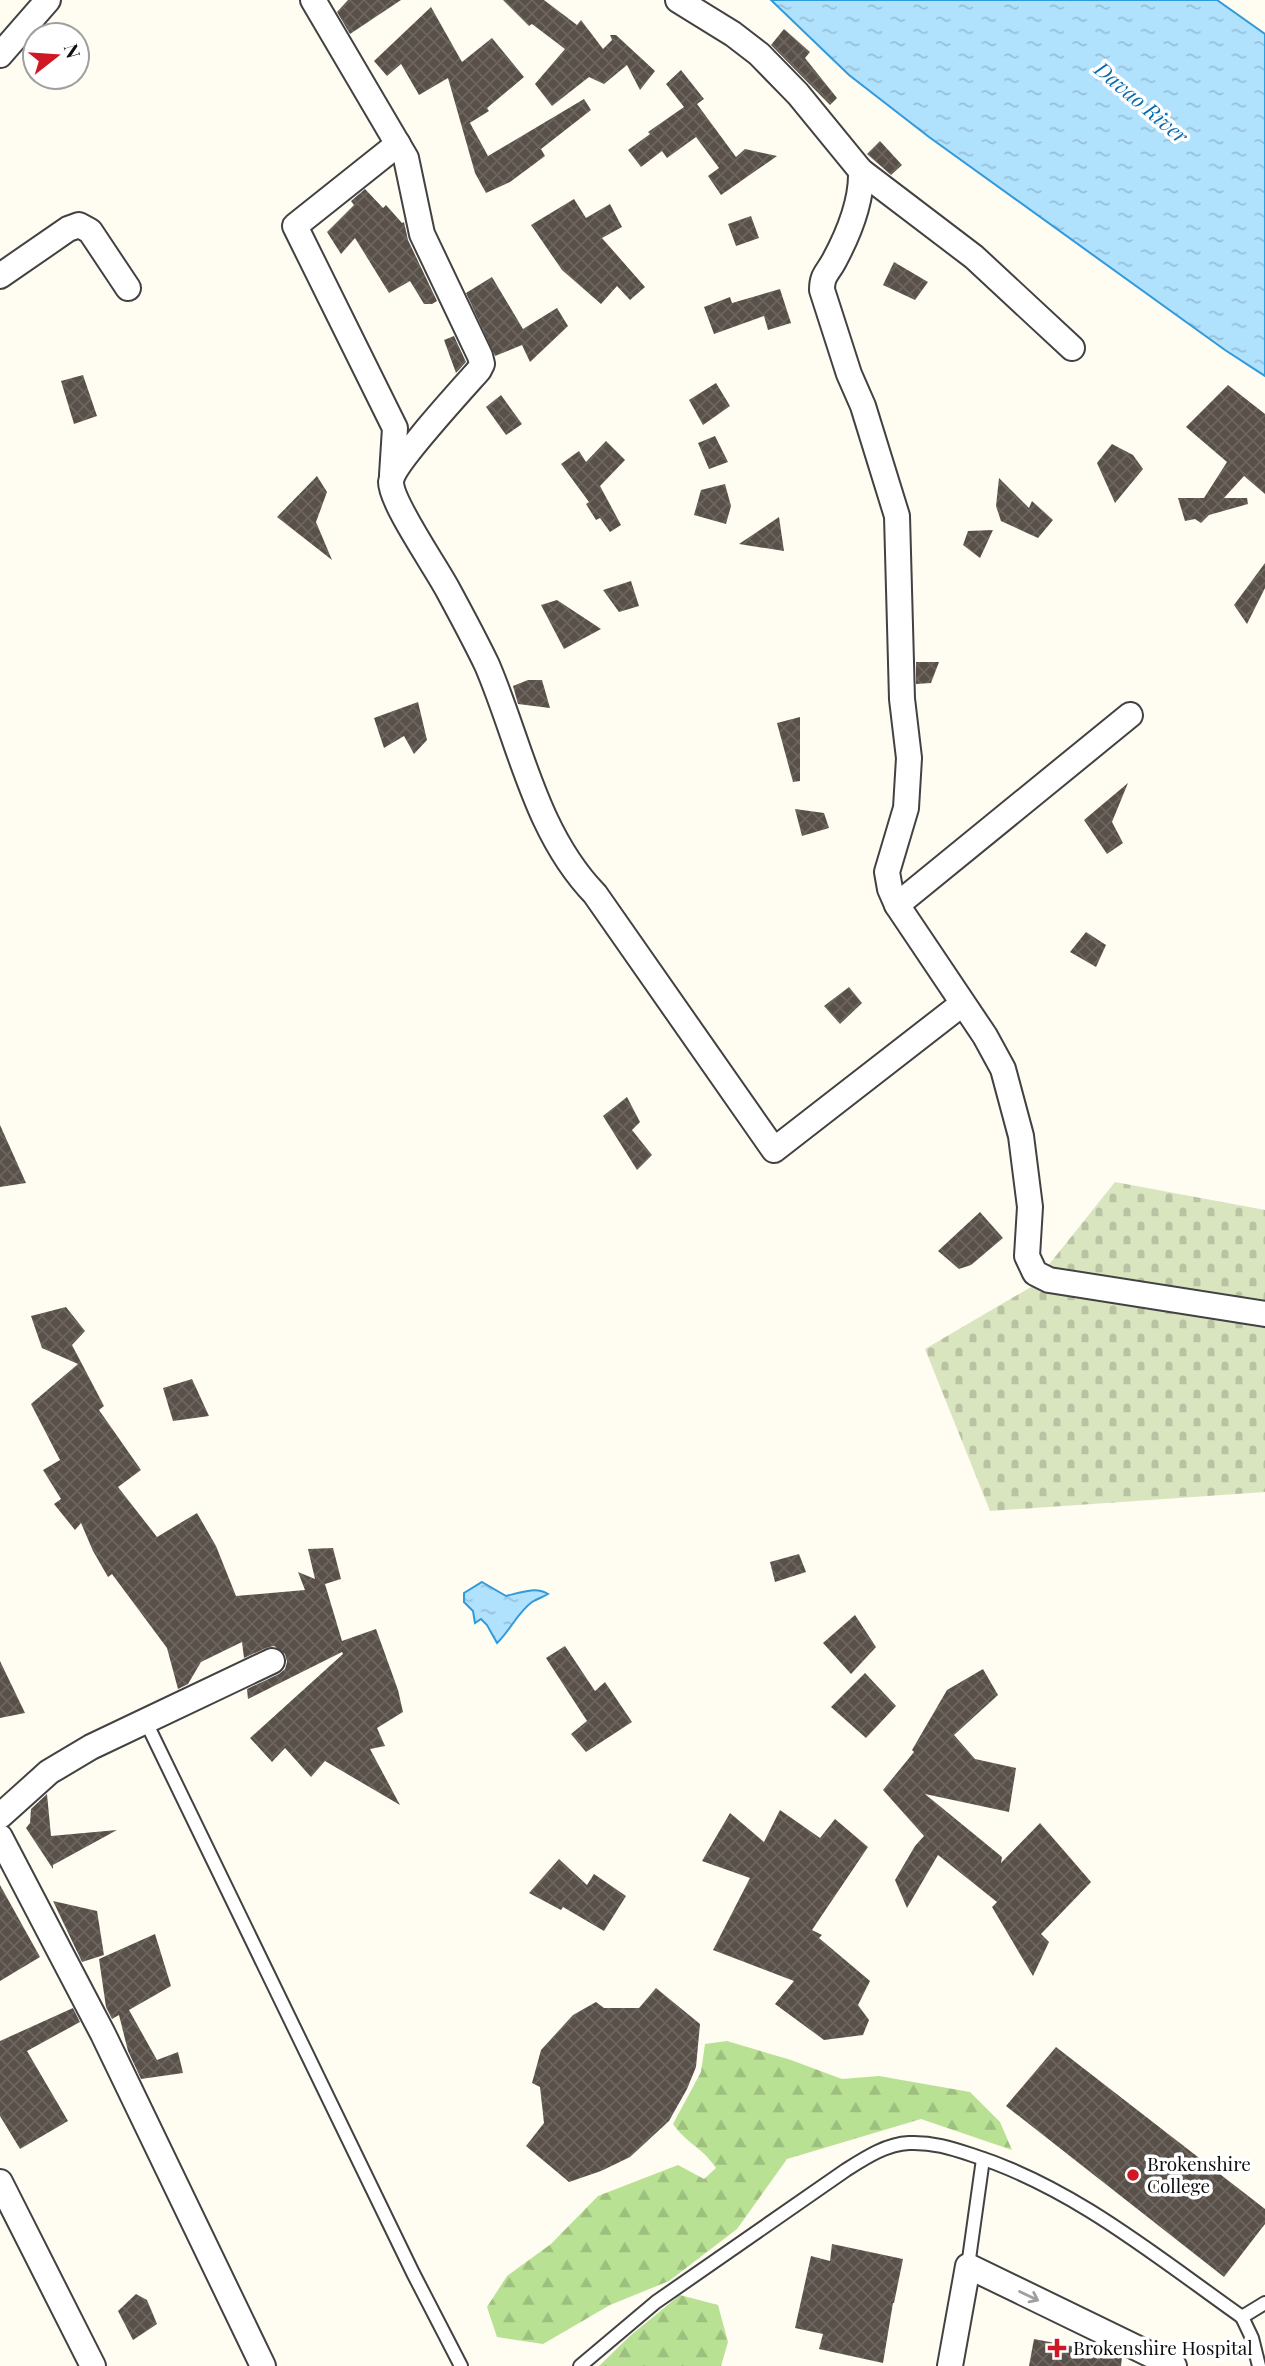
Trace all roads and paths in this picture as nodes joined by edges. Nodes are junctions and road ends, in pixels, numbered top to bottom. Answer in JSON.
{"nodes":[{"id":1,"x":48,"y":0,"type":"edge"},
{"id":2,"x":313,"y":0,"type":"edge"},
{"id":3,"x":678,"y":0,"type":"edge"},
{"id":4,"x":0,"y":55,"type":"edge"},
{"id":5,"x":398,"y":144,"type":"junction"},
{"id":6,"x":861,"y":172,"type":"junction"},
{"id":7,"x":0,"y":276,"type":"edge"},
{"id":8,"x":128,"y":288,"type":"dead end"},
{"id":9,"x":1072,"y":348,"type":"dead end"},
{"id":10,"x":392,"y":475,"type":"junction"},
{"id":11,"x":1130,"y":715,"type":"dead end"},
{"id":12,"x":897,"y":905,"type":"junction"},
{"id":13,"x":962,"y":1004,"type":"junction"},
{"id":14,"x":1265,"y":1314,"type":"edge"},
{"id":15,"x":272,"y":1661,"type":"dead end"},
{"id":16,"x":145,"y":1720,"type":"junction"},
{"id":17,"x":0,"y":1816,"type":"edge"},
{"id":18,"x":0,"y":1837,"type":"edge"},
{"id":19,"x":983,"y":2159,"type":"junction"},
{"id":20,"x":0,"y":2182,"type":"edge"},
{"id":21,"x":968,"y":2266,"type":"junction"},
{"id":22,"x":1265,"y":2302,"type":"edge"},
{"id":23,"x":1242,"y":2317,"type":"junction"},
{"id":24,"x":93,"y":2366,"type":"edge"},
{"id":25,"x":263,"y":2366,"type":"edge"},
{"id":26,"x":461,"y":2366,"type":"edge"},
{"id":27,"x":580,"y":2366,"type":"edge"},
{"id":28,"x":950,"y":2366,"type":"edge"},
{"id":29,"x":1174,"y":2366,"type":"edge"},
{"id":30,"x":1259,"y":2366,"type":"edge"}],
"edges":[{"from":1,"to":4,"type":"street"},
{"from":2,"to":5,"type":"street"},
{"from":3,"to":6,"type":"street"},
{"from":5,"to":10,"type":"street"},
{"from":5,"to":10,"type":"street"},
{"from":6,"to":9,"type":"street"},
{"from":6,"to":12,"type":"street"},
{"from":7,"to":8,"type":"street"},
{"from":10,"to":13,"type":"street"},
{"from":11,"to":12,"type":"street"},
{"from":12,"to":13,"type":"street"},
{"from":13,"to":14,"type":"street"},
{"from":15,"to":16,"type":"street"},
{"from":16,"to":17,"type":"street"},
{"from":16,"to":26,"type":"lane"},
{"from":18,"to":25,"type":"street"},
{"from":19,"to":21,"type":"lane"},
{"from":19,"to":23,"type":"lane"},
{"from":19,"to":27,"type":"lane"},
{"from":20,"to":24,"type":"street"},
{"from":21,"to":28,"type":"street"},
{"from":21,"to":29,"type":"street","one_way":true},
{"from":22,"to":23,"type":"lane"},
{"from":23,"to":30,"type":"lane"}]}
